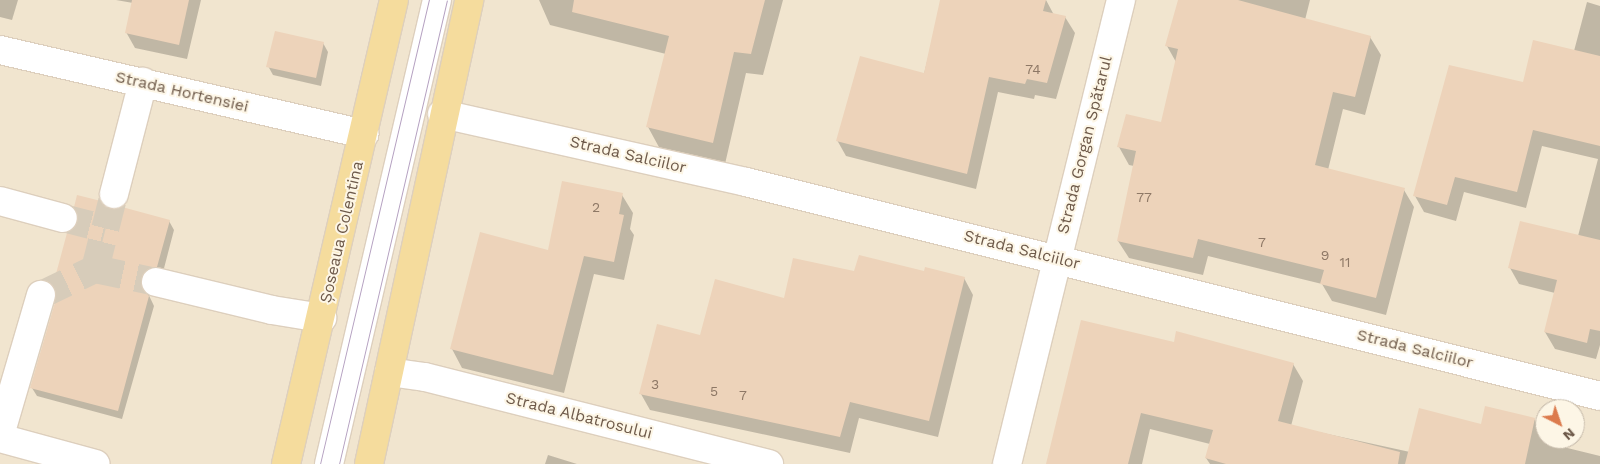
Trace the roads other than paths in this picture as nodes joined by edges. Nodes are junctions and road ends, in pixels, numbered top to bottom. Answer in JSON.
{"nodes":[{"id":1,"x":394,"y":0,"type":"edge"},
{"id":2,"x":437,"y":0,"type":"edge"},
{"id":3,"x":469,"y":0,"type":"edge"},
{"id":4,"x":1121,"y":0,"type":"edge"},
{"id":5,"x":0,"y":50,"type":"edge"},
{"id":6,"x":143,"y":82,"type":"junction"},
{"id":7,"x":442,"y":114,"type":"junction"},
{"id":8,"x":364,"y":134,"type":"junction"},
{"id":9,"x":114,"y":194,"type":"tunnel mouth"},
{"id":10,"x":0,"y":200,"type":"edge"},
{"id":11,"x":63,"y":218,"type":"tunnel mouth"},
{"id":12,"x":1058,"y":258,"type":"junction"},
{"id":13,"x":156,"y":282,"type":"tunnel mouth"},
{"id":14,"x":41,"y":295,"type":"dead end"},
{"id":15,"x":322,"y":318,"type":"junction"},
{"id":16,"x":389,"y":372,"type":"junction"},
{"id":17,"x":1600,"y":396,"type":"edge"},
{"id":18,"x":0,"y":437,"type":"edge"},
{"id":19,"x":96,"y":464,"type":"edge"},
{"id":20,"x":286,"y":464,"type":"edge"},
{"id":21,"x":329,"y":464,"type":"edge"},
{"id":22,"x":369,"y":464,"type":"edge"},
{"id":23,"x":769,"y":464,"type":"edge"},
{"id":24,"x":1007,"y":464,"type":"edge"}],
"edges":[{"from":1,"to":8,"type":"main road","name":"Șoseaua Colentina"},
{"from":2,"to":21,"type":"street"},
{"from":3,"to":7,"type":"main road"},
{"from":4,"to":12,"type":"street","name":"Strada Gorgan Spătarul"},
{"from":5,"to":6,"type":"street","name":"Strada Hortensiei"},
{"from":6,"to":8,"type":"street","name":"Strada Hortensiei"},
{"from":6,"to":9,"type":"street"},
{"from":7,"to":12,"type":"street","name":"Strada Salciilor"},
{"from":7,"to":16,"type":"main road"},
{"from":8,"to":15,"type":"main road","name":"Șoseaua Colentina"},
{"from":10,"to":11,"type":"street"},
{"from":12,"to":17,"type":"street","name":"Strada Salciilor"},
{"from":12,"to":24,"type":"street","name":"Strada Gorgan Spătarul"},
{"from":13,"to":15,"type":"street"},
{"from":14,"to":18,"type":"street"},
{"from":15,"to":20,"type":"main road","name":"Șoseaua Colentina"},
{"from":16,"to":22,"type":"main road"},
{"from":16,"to":23,"type":"street","name":"Strada Albatrosului"},
{"from":18,"to":19,"type":"street"}]}
